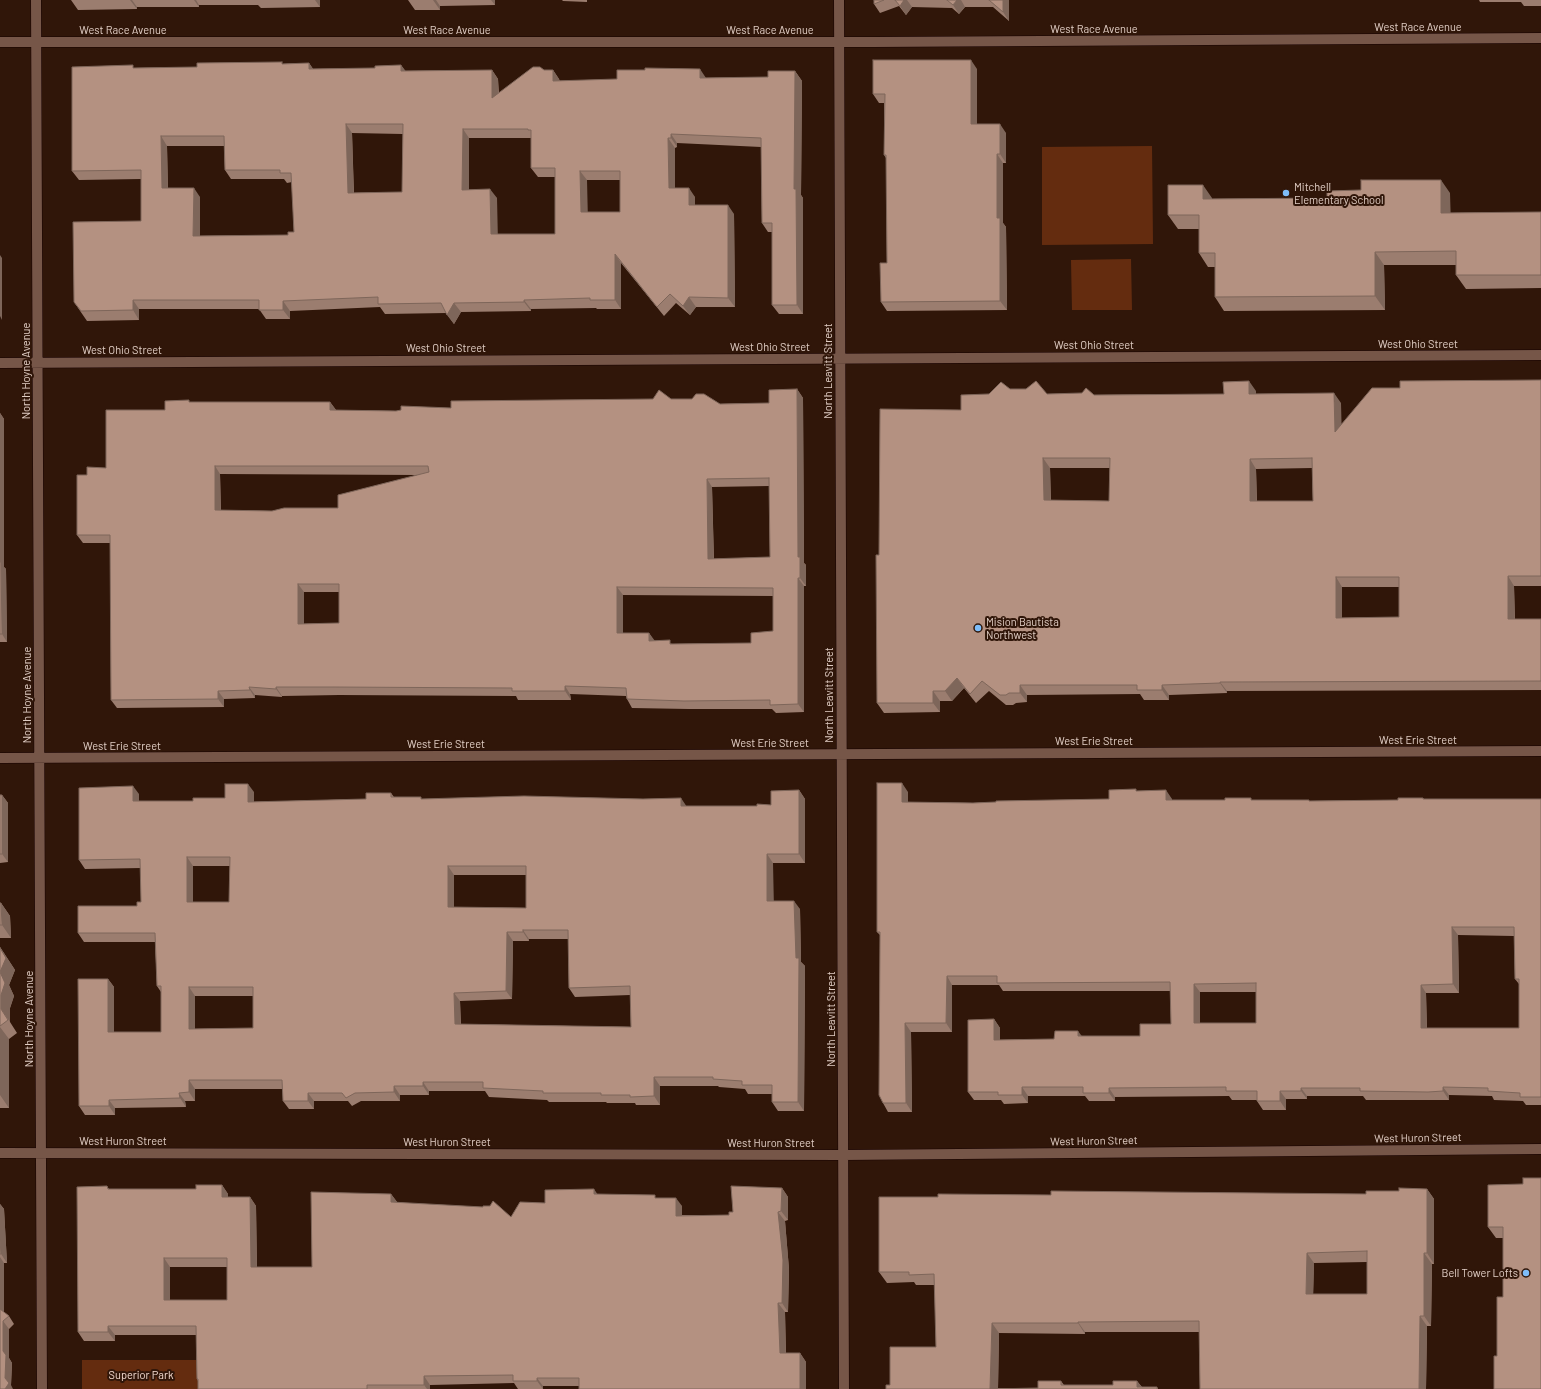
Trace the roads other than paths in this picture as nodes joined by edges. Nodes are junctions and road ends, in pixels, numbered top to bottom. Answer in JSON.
{"nodes":[{"id":1,"x":36,"y":0,"type":"edge"},
{"id":2,"x":839,"y":0,"type":"edge"},
{"id":3,"x":1541,"y":38,"type":"edge"},
{"id":4,"x":0,"y":42,"type":"edge"},
{"id":5,"x":36,"y":42,"type":"junction"},
{"id":6,"x":839,"y":42,"type":"junction"},
{"id":7,"x":1541,"y":355,"type":"edge"},
{"id":8,"x":840,"y":359,"type":"junction"},
{"id":9,"x":0,"y":362,"type":"edge"},
{"id":10,"x":38,"y":362,"type":"junction"},
{"id":11,"x":1541,"y":751,"type":"edge"},
{"id":12,"x":842,"y":754,"type":"junction"},
{"id":13,"x":0,"y":758,"type":"edge"},
{"id":14,"x":40,"y":758,"type":"junction"},
{"id":15,"x":1541,"y":1148,"type":"edge"},
{"id":16,"x":0,"y":1153,"type":"edge"},
{"id":17,"x":41,"y":1153,"type":"junction"},
{"id":18,"x":843,"y":1155,"type":"junction"},
{"id":19,"x":42,"y":1389,"type":"edge"},
{"id":20,"x":844,"y":1389,"type":"edge"}],
"edges":[{"from":1,"to":5,"type":"street","name":"North Hoyne Avenue"},
{"from":2,"to":6,"type":"street","name":"North Leavitt Street"},
{"from":3,"to":6,"type":"street","name":"West Race Avenue"},
{"from":4,"to":5,"type":"street","name":"West Race Avenue"},
{"from":5,"to":6,"type":"street","name":"West Race Avenue"},
{"from":5,"to":10,"type":"street","name":"North Hoyne Avenue"},
{"from":6,"to":8,"type":"street","name":"North Leavitt Street"},
{"from":7,"to":8,"type":"street","name":"West Ohio Street"},
{"from":8,"to":10,"type":"street","name":"West Ohio Street"},
{"from":8,"to":12,"type":"street","name":"North Leavitt Street"},
{"from":9,"to":10,"type":"street","name":"West Ohio Street"},
{"from":10,"to":14,"type":"street","name":"North Hoyne Avenue"},
{"from":11,"to":12,"type":"street","name":"West Erie Street"},
{"from":12,"to":14,"type":"street","name":"West Erie Street"},
{"from":12,"to":18,"type":"street","name":"North Leavitt Street"},
{"from":13,"to":14,"type":"street","name":"West Erie Street"},
{"from":14,"to":17,"type":"street","name":"North Hoyne Avenue"},
{"from":15,"to":18,"type":"street","name":"West Huron Street"},
{"from":16,"to":17,"type":"street","name":"West Huron Street"},
{"from":17,"to":18,"type":"street","name":"West Huron Street"},
{"from":17,"to":19,"type":"street","name":"North Hoyne Avenue"},
{"from":18,"to":20,"type":"street","name":"North Leavitt Street"}]}
